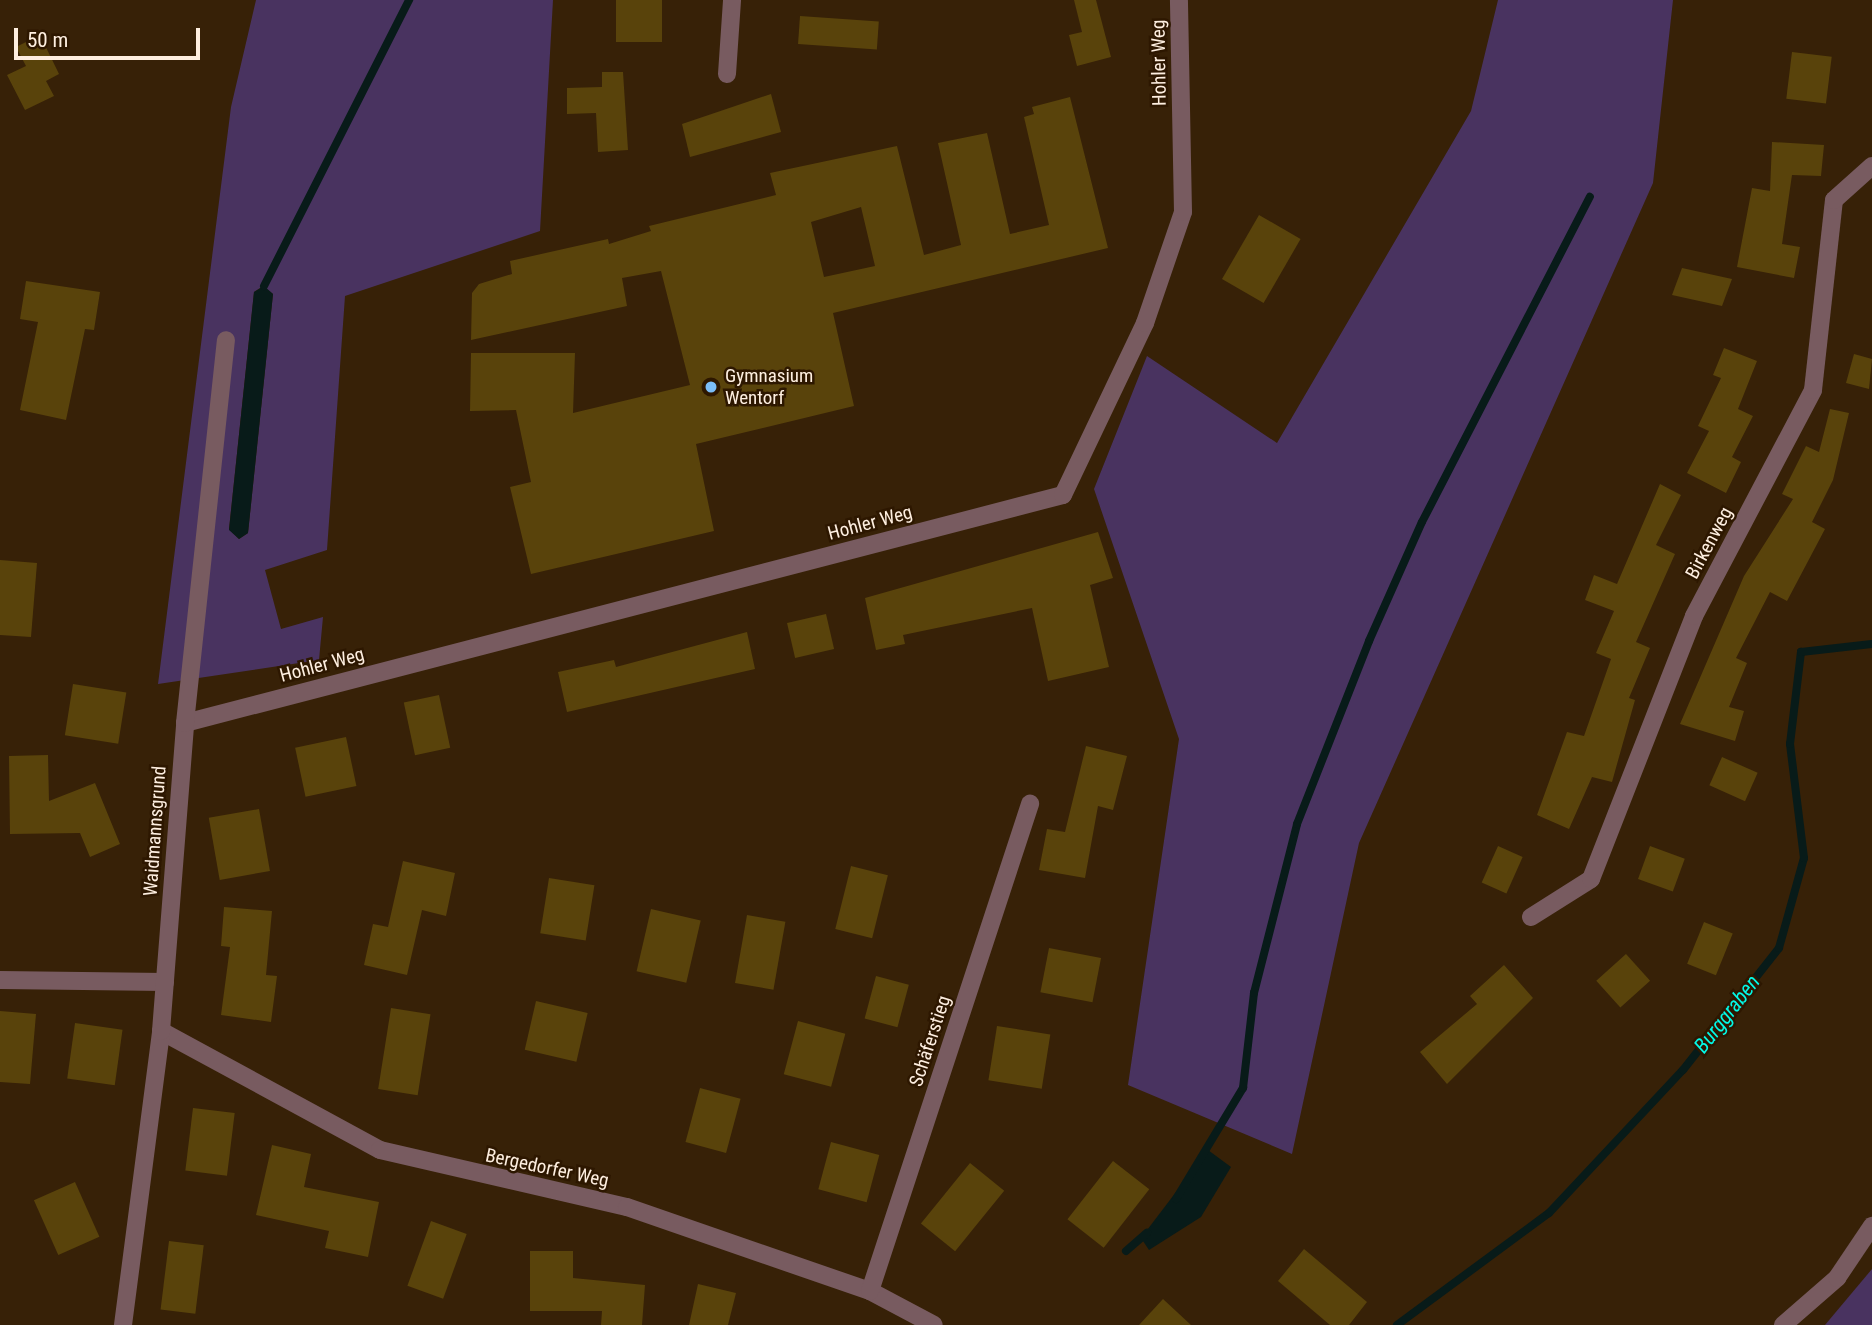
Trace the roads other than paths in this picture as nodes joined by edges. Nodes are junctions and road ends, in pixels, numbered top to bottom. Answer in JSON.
{"nodes":[{"id":1,"x":732,"y":0,"type":"edge"},
{"id":2,"x":1179,"y":0,"type":"edge"},
{"id":3,"x":727,"y":74,"type":"dead end"},
{"id":4,"x":1872,"y":166,"type":"edge"},
{"id":5,"x":226,"y":340,"type":"dead end"},
{"id":6,"x":185,"y":723,"type":"junction"},
{"id":7,"x":1030,"y":804,"type":"dead end"},
{"id":8,"x":1531,"y":917,"type":"dead end"},
{"id":9,"x":0,"y":980,"type":"edge"},
{"id":10,"x":165,"y":982,"type":"junction"},
{"id":11,"x":161,"y":1031,"type":"junction"},
{"id":12,"x":1872,"y":1226,"type":"edge"},
{"id":13,"x":870,"y":1291,"type":"junction"},
{"id":14,"x":123,"y":1325,"type":"edge"},
{"id":15,"x":934,"y":1325,"type":"edge"},
{"id":16,"x":1783,"y":1325,"type":"edge"}],
"edges":[{"from":1,"to":3,"type":"street"},
{"from":2,"to":6,"type":"street","name":"Hohler Weg"},
{"from":4,"to":8,"type":"street","name":"Birkenweg"},
{"from":5,"to":6,"type":"street","name":"Waidmannsgrund"},
{"from":6,"to":10,"type":"street","name":"Waidmannsgrund"},
{"from":7,"to":13,"type":"street","name":"Schäferstieg"},
{"from":9,"to":10,"type":"street"},
{"from":10,"to":11,"type":"street","name":"Waidmannsgrund"},
{"from":11,"to":13,"type":"street","name":"Bergedorfer Weg"},
{"from":11,"to":14,"type":"street","name":"Waidmannsgrund"},
{"from":12,"to":16,"type":"street"},
{"from":13,"to":15,"type":"street","name":"Bergedorfer Weg"}]}
